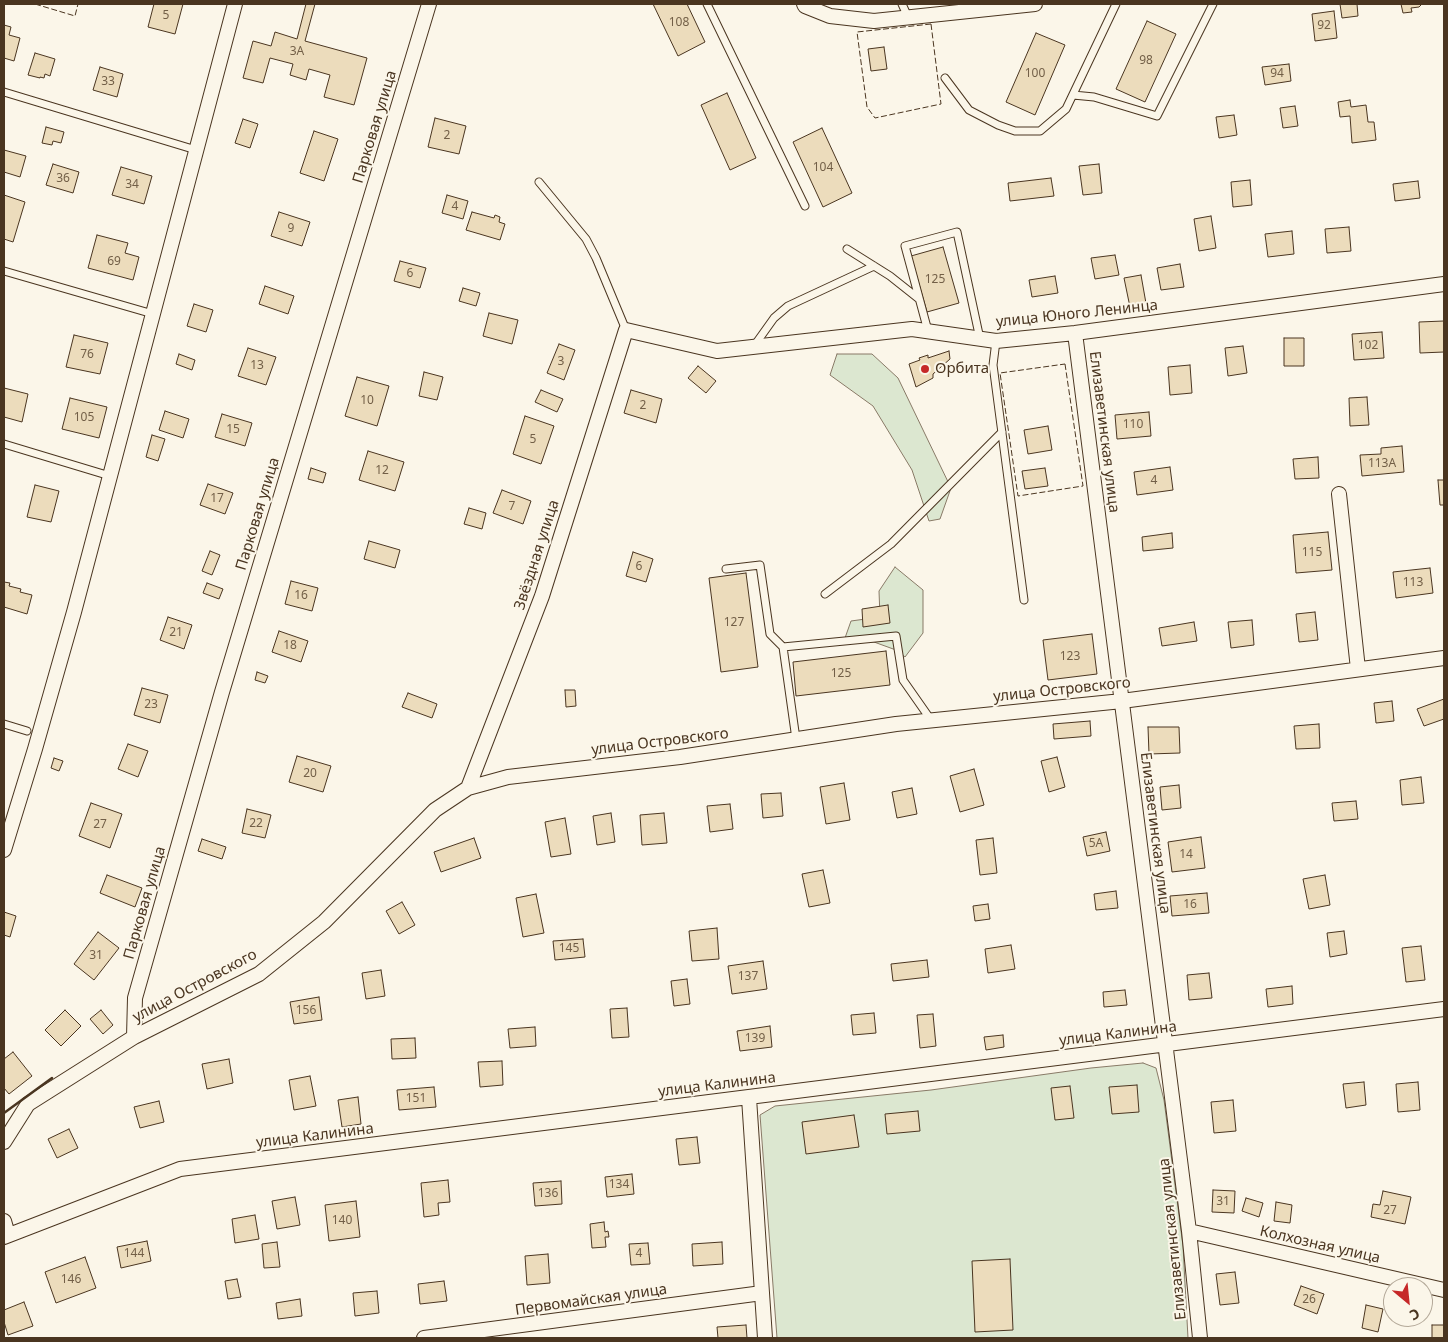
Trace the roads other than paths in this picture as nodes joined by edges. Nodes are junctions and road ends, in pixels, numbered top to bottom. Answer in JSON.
{"nodes":[{"id":1,"x":235,"y":4,"type":"edge"},
{"id":2,"x":429,"y":4,"type":"edge"},
{"id":3,"x":707,"y":4,"type":"edge"},
{"id":4,"x":804,"y":4,"type":"edge"},
{"id":5,"x":902,"y":4,"type":"edge"},
{"id":6,"x":1036,"y":4,"type":"edge"},
{"id":7,"x":1116,"y":4,"type":"edge"},
{"id":8,"x":1213,"y":4,"type":"edge"},
{"id":9,"x":908,"y":17,"type":"junction"},
{"id":10,"x":945,"y":78,"type":"dead end"},
{"id":11,"x":4,"y":92,"type":"edge"},
{"id":12,"x":1073,"y":94,"type":"junction"},
{"id":13,"x":196,"y":150,"type":"junction"},
{"id":14,"x":539,"y":182,"type":"dead end"},
{"id":15,"x":805,"y":206,"type":"dead end"},
{"id":16,"x":848,"y":250,"type":"dead end"},
{"id":17,"x":874,"y":266,"type":"junction"},
{"id":18,"x":4,"y":271,"type":"edge"},
{"id":19,"x":1444,"y":284,"type":"edge"},
{"id":20,"x":919,"y":299,"type":"junction"},
{"id":21,"x":153,"y":314,"type":"junction"},
{"id":22,"x":626,"y":330,"type":"junction"},
{"id":23,"x":928,"y":331,"type":"junction"},
{"id":24,"x":1075,"y":333,"type":"junction"},
{"id":25,"x":980,"y":338,"type":"junction"},
{"id":26,"x":996,"y":341,"type":"junction"},
{"id":27,"x":754,"y":347,"type":"junction"},
{"id":28,"x":1002,"y":432,"type":"junction"},
{"id":29,"x":4,"y":444,"type":"edge"},
{"id":30,"x":110,"y":476,"type":"junction"},
{"id":31,"x":1339,"y":494,"type":"dead end"},
{"id":32,"x":726,"y":569,"type":"dead end"},
{"id":33,"x":825,"y":594,"type":"dead end"},
{"id":34,"x":1024,"y":600,"type":"dead end"},
{"id":35,"x":783,"y":647,"type":"junction"},
{"id":36,"x":1444,"y":658,"type":"edge"},
{"id":37,"x":1358,"y":669,"type":"junction"},
{"id":38,"x":1122,"y":701,"type":"junction"},
{"id":39,"x":931,"y":720,"type":"junction"},
{"id":40,"x":4,"y":724,"type":"edge"},
{"id":41,"x":27,"y":731,"type":"dead end"},
{"id":42,"x":796,"y":739,"type":"junction"},
{"id":43,"x":468,"y":788,"type":"junction"},
{"id":44,"x":4,"y":850,"type":"edge"},
{"id":45,"x":1444,"y":1009,"type":"edge"},
{"id":46,"x":134,"y":1037,"type":"junction"},
{"id":47,"x":1166,"y":1044,"type":"junction"},
{"id":48,"x":749,"y":1098,"type":"junction"},
{"id":49,"x":4,"y":1142,"type":"edge"},
{"id":50,"x":4,"y":1221,"type":"edge"},
{"id":51,"x":1189,"y":1231,"type":"junction"},
{"id":52,"x":6,"y":1236,"type":"edge"},
{"id":53,"x":1444,"y":1290,"type":"edge"},
{"id":54,"x":762,"y":1293,"type":"junction"},
{"id":55,"x":424,"y":1338,"type":"edge"},
{"id":56,"x":765,"y":1338,"type":"edge"},
{"id":57,"x":1200,"y":1338,"type":"edge"}],
"edges":[{"from":1,"to":13,"type":"street"},
{"from":2,"to":46,"type":"street","name":"Парковая улица"},
{"from":3,"to":15,"type":"lane"},
{"from":4,"to":9,"type":"street"},
{"from":5,"to":9,"type":"lane"},
{"from":6,"to":9,"type":"street"},
{"from":7,"to":12,"type":"lane"},
{"from":8,"to":12,"type":"lane"},
{"from":10,"to":12,"type":"lane"},
{"from":11,"to":13,"type":"lane"},
{"from":13,"to":21,"type":"street"},
{"from":14,"to":22,"type":"lane"},
{"from":16,"to":17,"type":"lane"},
{"from":17,"to":20,"type":"lane"},
{"from":17,"to":27,"type":"lane"},
{"from":18,"to":21,"type":"lane"},
{"from":19,"to":24,"type":"street","name":"улица Юного Ленинца"},
{"from":20,"to":23,"type":"lane"},
{"from":20,"to":25,"type":"lane"},
{"from":21,"to":30,"type":"street"},
{"from":22,"to":27,"type":"street","name":"улица Юного Ленинца"},
{"from":22,"to":43,"type":"street","name":"Звёздная улица"},
{"from":23,"to":25,"type":"street","name":"улица Юного Ленинца"},
{"from":23,"to":27,"type":"street","name":"улица Юного Ленинца"},
{"from":24,"to":26,"type":"street","name":"улица Юного Ленинца"},
{"from":24,"to":38,"type":"street","name":"Елизаветинская улица"},
{"from":25,"to":26,"type":"street","name":"улица Юного Ленинца"},
{"from":26,"to":28,"type":"lane"},
{"from":28,"to":33,"type":"lane"},
{"from":28,"to":34,"type":"lane"},
{"from":29,"to":30,"type":"lane"},
{"from":30,"to":44,"type":"street"},
{"from":31,"to":37,"type":"street"},
{"from":32,"to":35,"type":"lane"},
{"from":35,"to":39,"type":"lane"},
{"from":35,"to":42,"type":"lane"},
{"from":36,"to":37,"type":"street","name":"улица Островского"},
{"from":37,"to":38,"type":"street","name":"улица Островского"},
{"from":38,"to":39,"type":"street","name":"улица Островского"},
{"from":38,"to":47,"type":"street","name":"Елизаветинская улица"},
{"from":39,"to":42,"type":"street","name":"улица Островского"},
{"from":40,"to":41,"type":"lane"},
{"from":42,"to":43,"type":"street","name":"улица Островского"},
{"from":43,"to":46,"type":"street","name":"улица Островского"},
{"from":45,"to":47,"type":"street","name":"улица Калинина"},
{"from":46,"to":49,"type":"street","name":"улица Островского"},
{"from":47,"to":48,"type":"street","name":"улица Калинина"},
{"from":47,"to":51,"type":"street","name":"Елизаветинская улица"},
{"from":48,"to":52,"type":"street","name":"улица Калинина"},
{"from":48,"to":54,"type":"street"},
{"from":50,"to":52,"type":"street"},
{"from":51,"to":53,"type":"street","name":"Колхозная улица"},
{"from":51,"to":57,"type":"street","name":"Елизаветинская улица"},
{"from":54,"to":55,"type":"street","name":"Первомайская улица"},
{"from":54,"to":56,"type":"street"}]}
